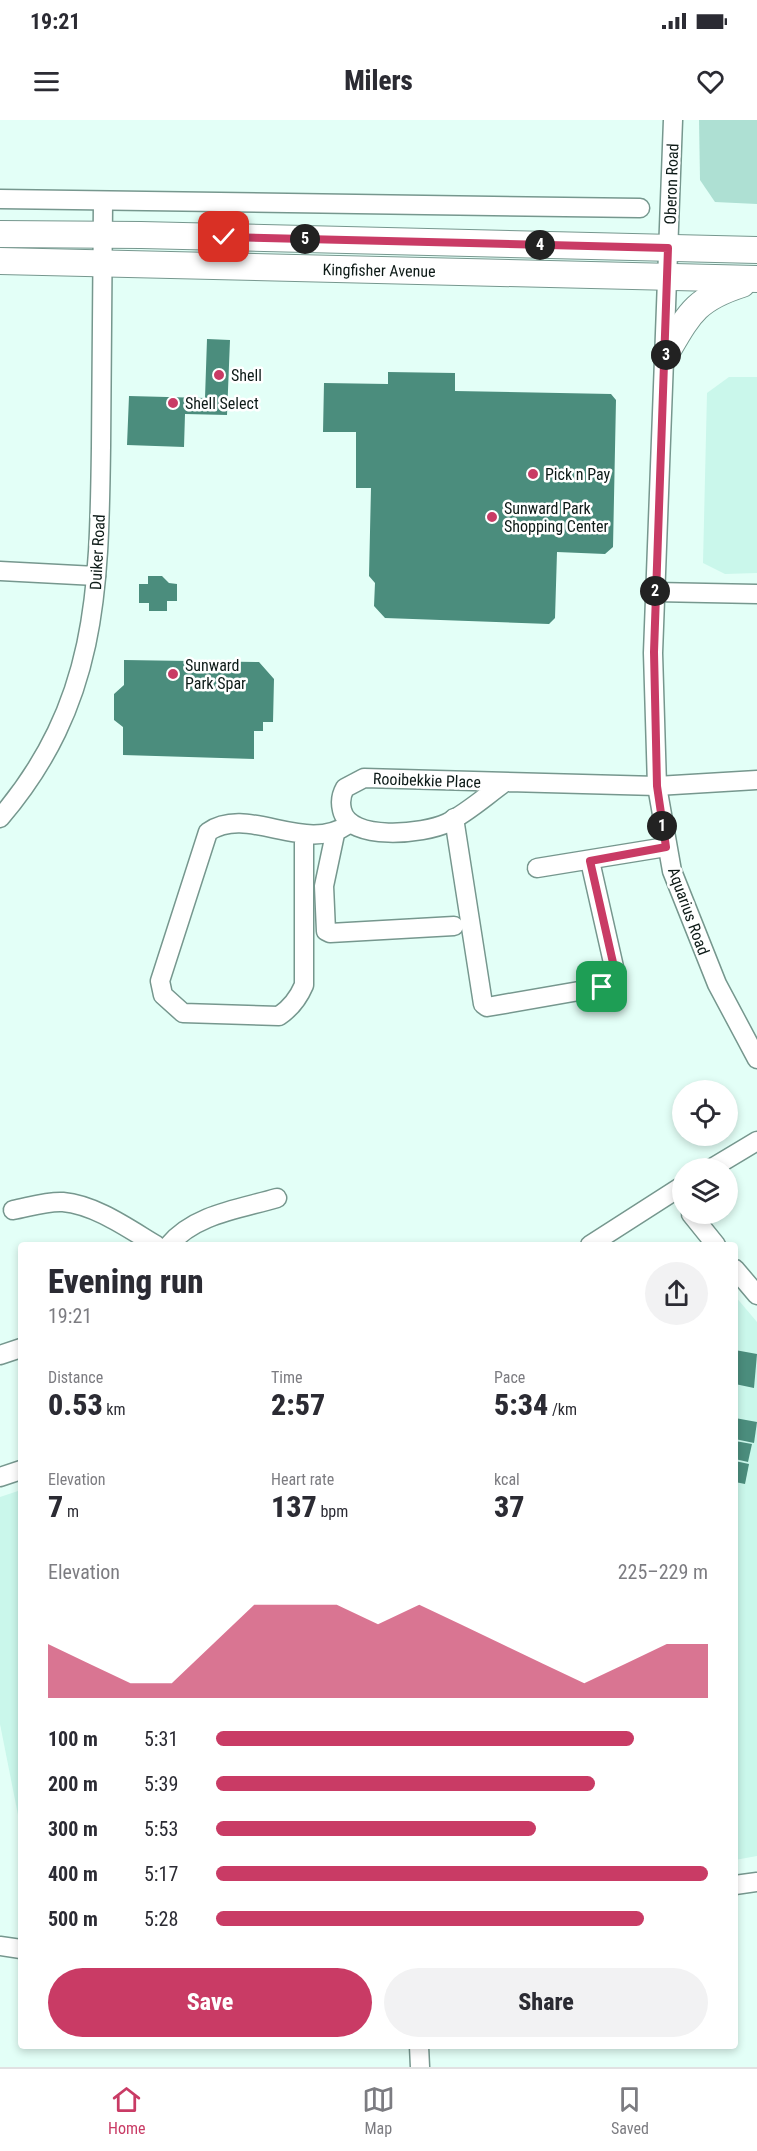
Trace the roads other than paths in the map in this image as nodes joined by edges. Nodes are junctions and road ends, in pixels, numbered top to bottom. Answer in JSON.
{"nodes":[{"id":1,"x":673,"y":120,"type":"edge"},
{"id":2,"x":0,"y":199,"type":"edge"},
{"id":3,"x":103,"y":202,"type":"junction"},
{"id":4,"x":640,"y":208,"type":"dead end"},
{"id":5,"x":0,"y":234,"type":"edge"},
{"id":6,"x":102,"y":234,"type":"junction"},
{"id":7,"x":668,"y":248,"type":"junction"},
{"id":8,"x":757,"y":250,"type":"edge"},
{"id":9,"x":0,"y":261,"type":"edge"},
{"id":10,"x":102,"y":264,"type":"junction"},
{"id":11,"x":668,"y":277,"type":"junction"},
{"id":12,"x":757,"y":279,"type":"edge"},
{"id":13,"x":666,"y":355,"type":"junction"},
{"id":14,"x":0,"y":571,"type":"edge"},
{"id":15,"x":96,"y":576,"type":"junction"},
{"id":16,"x":655,"y":592,"type":"junction"},
{"id":17,"x":757,"y":594,"type":"edge"},
{"id":18,"x":757,"y":780,"type":"edge"},
{"id":19,"x":504,"y":783,"type":"junction"},
{"id":20,"x":657,"y":786,"type":"junction"},
{"id":21,"x":0,"y":818,"type":"edge"},
{"id":22,"x":454,"y":818,"type":"junction"},
{"id":23,"x":342,"y":829,"type":"junction"},
{"id":24,"x":304,"y":836,"type":"junction"},
{"id":25,"x":666,"y":847,"type":"junction"},
{"id":26,"x":590,"y":861,"type":"junction"},
{"id":27,"x":537,"y":868,"type":"dead end"},
{"id":28,"x":454,"y":926,"type":"dead end"},
{"id":29,"x":757,"y":1059,"type":"edge"},
{"id":30,"x":757,"y":1141,"type":"edge"},
{"id":31,"x":729,"y":1158,"type":"edge"},
{"id":32,"x":277,"y":1198,"type":"dead end"},
{"id":33,"x":672,"y":1198,"type":"edge"},
{"id":34,"x":13,"y":1210,"type":"dead end"},
{"id":35,"x":699,"y":1224,"type":"edge"},
{"id":36,"x":151,"y":1242,"type":"edge"},
{"id":37,"x":171,"y":1242,"type":"edge"},
{"id":38,"x":595,"y":1242,"type":"edge"},
{"id":39,"x":714,"y":1242,"type":"edge"},
{"id":40,"x":738,"y":1273,"type":"edge"},
{"id":41,"x":757,"y":1295,"type":"edge"},
{"id":42,"x":18,"y":1349,"type":"edge"},
{"id":43,"x":0,"y":1354,"type":"edge"},
{"id":44,"x":18,"y":1471,"type":"edge"},
{"id":45,"x":0,"y":1477,"type":"edge"},
{"id":46,"x":757,"y":1882,"type":"edge"},
{"id":47,"x":738,"y":1885,"type":"edge"},
{"id":48,"x":0,"y":1946,"type":"edge"},
{"id":49,"x":18,"y":1949,"type":"edge"},
{"id":50,"x":419,"y":2049,"type":"edge"},
{"id":51,"x":420,"y":2067,"type":"edge"}],
"edges":[{"from":1,"to":7,"type":"street","name":"Oberon Road"},
{"from":2,"to":3,"type":"street"},
{"from":3,"to":4,"type":"street"},
{"from":3,"to":6,"type":"street","name":"Duiker Road"},
{"from":5,"to":6,"type":"street","name":"Kingfisher Avenue"},
{"from":6,"to":7,"type":"street","name":"Kingfisher Avenue"},
{"from":6,"to":10,"type":"street","name":"Duiker Road"},
{"from":7,"to":8,"type":"street","name":"Kingfisher Avenue"},
{"from":7,"to":11,"type":"street","name":"Aquarius Road"},
{"from":9,"to":10,"type":"street","name":"Kingfisher Avenue"},
{"from":10,"to":11,"type":"street","name":"Kingfisher Avenue"},
{"from":10,"to":15,"type":"street","name":"Duiker Road"},
{"from":11,"to":12,"type":"street","name":"Kingfisher Avenue"},
{"from":11,"to":13,"type":"street","name":"Aquarius Road"},
{"from":12,"to":13,"type":"street"},
{"from":13,"to":16,"type":"street","name":"Aquarius Road"},
{"from":14,"to":15,"type":"street"},
{"from":15,"to":21,"type":"street","name":"Duiker Road"},
{"from":16,"to":17,"type":"street"},
{"from":16,"to":20,"type":"street","name":"Aquarius Road"},
{"from":18,"to":20,"type":"street","name":"Rooibekkie Place"},
{"from":19,"to":20,"type":"street","name":"Rooibekkie Place"},
{"from":19,"to":22,"type":"street","name":"Rooibekkie Place"},
{"from":19,"to":23,"type":"street","name":"Rooibekkie Place"},
{"from":20,"to":25,"type":"street","name":"Aquarius Road"},
{"from":22,"to":23,"type":"street","name":"Rooibekkie Place"},
{"from":22,"to":26,"type":"street"},
{"from":23,"to":24,"type":"street"},
{"from":23,"to":28,"type":"street"},
{"from":24,"to":24,"type":"street"},
{"from":25,"to":26,"type":"street"},
{"from":25,"to":29,"type":"street","name":"Aquarius Road"},
{"from":26,"to":27,"type":"street"},
{"from":30,"to":31,"type":"street"},
{"from":32,"to":37,"type":"street"},
{"from":33,"to":38,"type":"street"},
{"from":34,"to":36,"type":"street"},
{"from":35,"to":39,"type":"street"},
{"from":40,"to":41,"type":"street"},
{"from":42,"to":43,"type":"street"},
{"from":44,"to":45,"type":"street"},
{"from":46,"to":47,"type":"street"},
{"from":48,"to":49,"type":"street"},
{"from":50,"to":51,"type":"street"}]}
